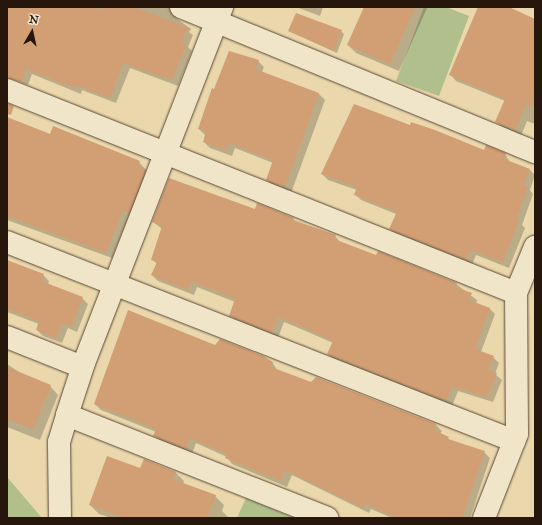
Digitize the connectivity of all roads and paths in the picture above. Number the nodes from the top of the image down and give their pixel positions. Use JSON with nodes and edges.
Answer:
{"nodes":[{"id":1,"x":181,"y":7,"type":"edge"},
{"id":2,"x":219,"y":14,"type":"edge"},
{"id":3,"x":7,"y":90,"type":"edge"},
{"id":4,"x":535,"y":152,"type":"edge"},
{"id":5,"x":165,"y":153,"type":"junction"},
{"id":6,"x":7,"y":242,"type":"edge"},
{"id":7,"x":535,"y":247,"type":"edge"},
{"id":8,"x":114,"y":284,"type":"junction"},
{"id":9,"x":516,"y":293,"type":"junction"},
{"id":10,"x":7,"y":337,"type":"edge"},
{"id":11,"x":82,"y":367,"type":"junction"},
{"id":12,"x":67,"y":415,"type":"junction"},
{"id":13,"x":514,"y":441,"type":"junction"},
{"id":14,"x":60,"y":518,"type":"edge"},
{"id":15,"x":327,"y":518,"type":"edge"},
{"id":16,"x":484,"y":518,"type":"edge"}],
"edges":[{"from":1,"to":2,"type":"street"},
{"from":2,"to":4,"type":"street"},
{"from":2,"to":5,"type":"street"},
{"from":3,"to":5,"type":"street"},
{"from":5,"to":8,"type":"street"},
{"from":5,"to":9,"type":"street"},
{"from":6,"to":8,"type":"street"},
{"from":7,"to":9,"type":"street"},
{"from":8,"to":11,"type":"street"},
{"from":8,"to":13,"type":"street"},
{"from":9,"to":13,"type":"street"},
{"from":10,"to":11,"type":"street"},
{"from":11,"to":12,"type":"street"},
{"from":12,"to":14,"type":"street"},
{"from":12,"to":15,"type":"street"},
{"from":13,"to":16,"type":"street"}]}
